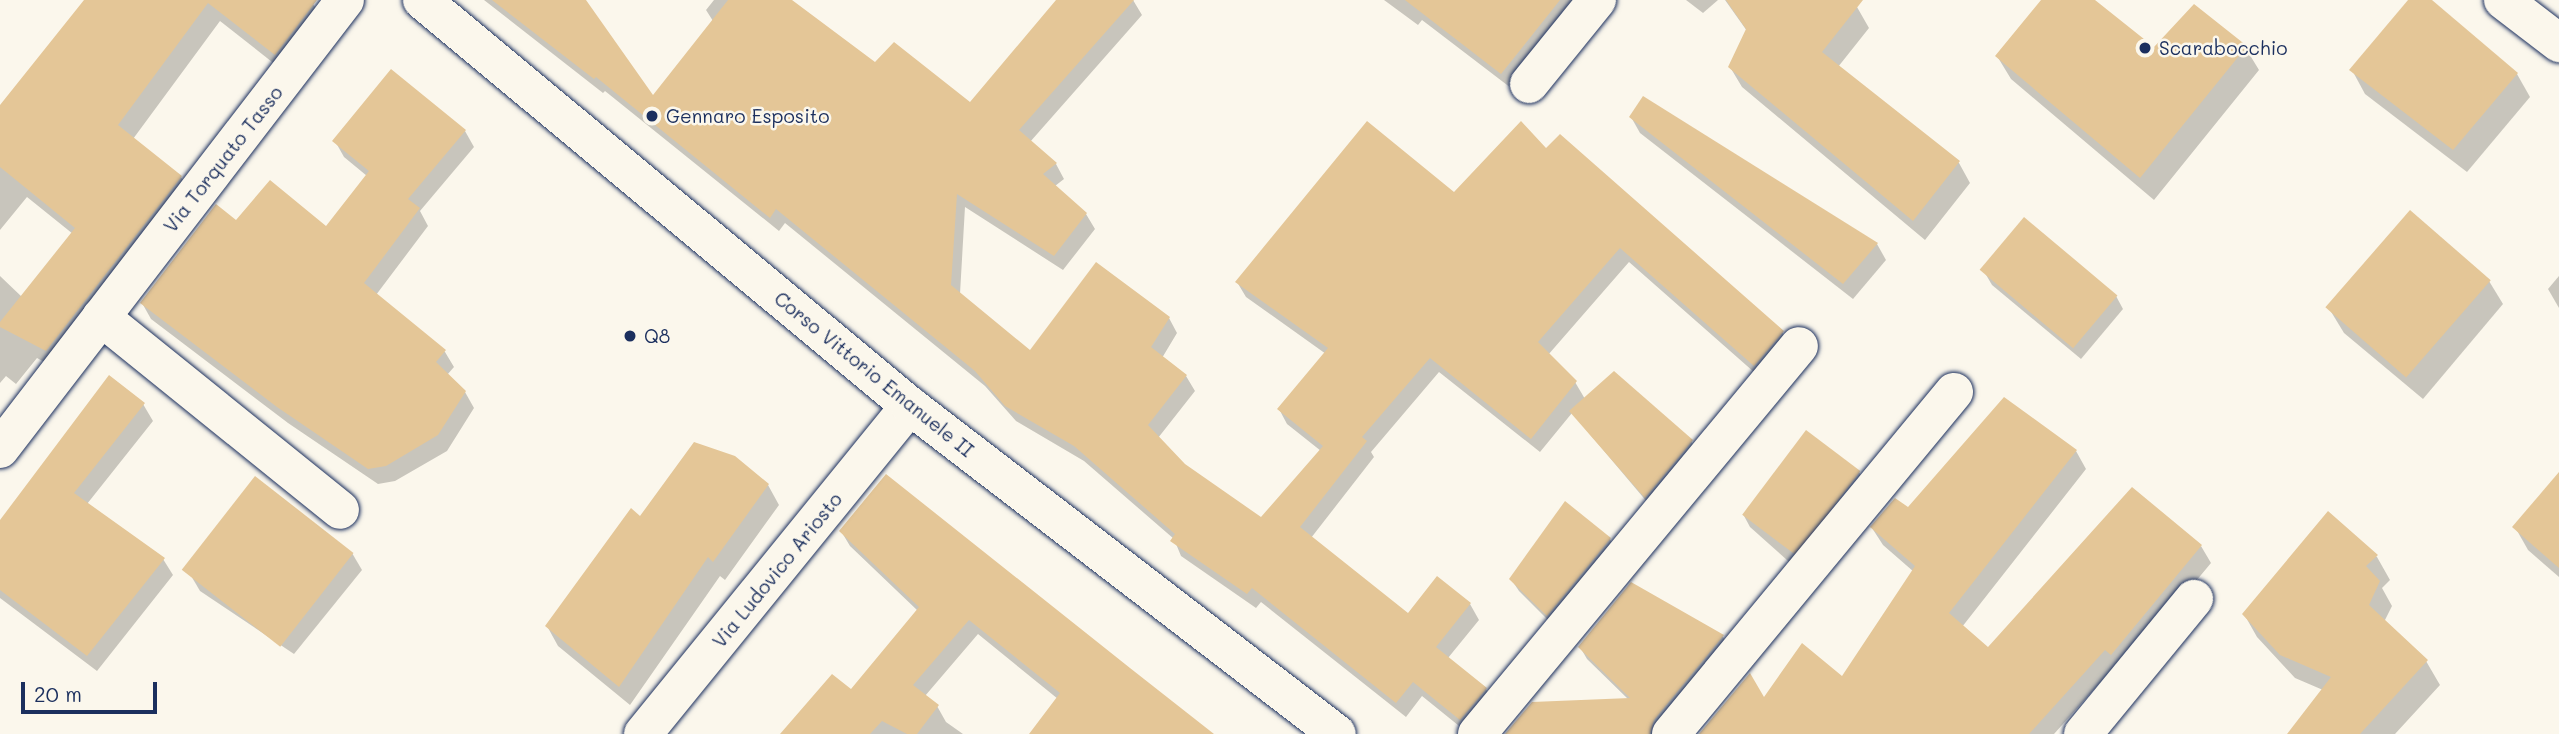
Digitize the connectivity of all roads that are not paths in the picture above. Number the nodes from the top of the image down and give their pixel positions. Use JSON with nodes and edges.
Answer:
{"nodes":[{"id":1,"x":345,"y":0,"type":"edge"},
{"id":2,"x":422,"y":0,"type":"edge"},
{"id":3,"x":1597,"y":0,"type":"edge"},
{"id":4,"x":2503,"y":0,"type":"edge"},
{"id":5,"x":2559,"y":43,"type":"edge"},
{"id":6,"x":1529,"y":84,"type":"dead end"},
{"id":7,"x":101,"y":317,"type":"junction"},
{"id":8,"x":1799,"y":346,"type":"dead end"},
{"id":9,"x":1954,"y":392,"type":"dead end"},
{"id":10,"x":910,"y":406,"type":"junction"},
{"id":11,"x":0,"y":449,"type":"edge"},
{"id":12,"x":340,"y":510,"type":"dead end"},
{"id":13,"x":2194,"y":599,"type":"dead end"},
{"id":14,"x":643,"y":734,"type":"edge"},
{"id":15,"x":1337,"y":734,"type":"edge"},
{"id":16,"x":1478,"y":734,"type":"edge"},
{"id":17,"x":1671,"y":734,"type":"edge"},
{"id":18,"x":2083,"y":734,"type":"edge"}],
"edges":[{"from":1,"to":7,"type":"street","name":"Via Torquato Tasso"},
{"from":2,"to":10,"type":"street","name":"Corso Vittorio Emanuele II"},
{"from":3,"to":6,"type":"street"},
{"from":4,"to":5,"type":"street"},
{"from":7,"to":11,"type":"street","name":"Via Torquato Tasso"},
{"from":7,"to":12,"type":"street"},
{"from":8,"to":16,"type":"street"},
{"from":9,"to":17,"type":"street"},
{"from":10,"to":14,"type":"street","name":"Via Ludovico Ariosto"},
{"from":10,"to":15,"type":"street","name":"Corso Vittorio Emanuele II"},
{"from":13,"to":18,"type":"street"}]}
